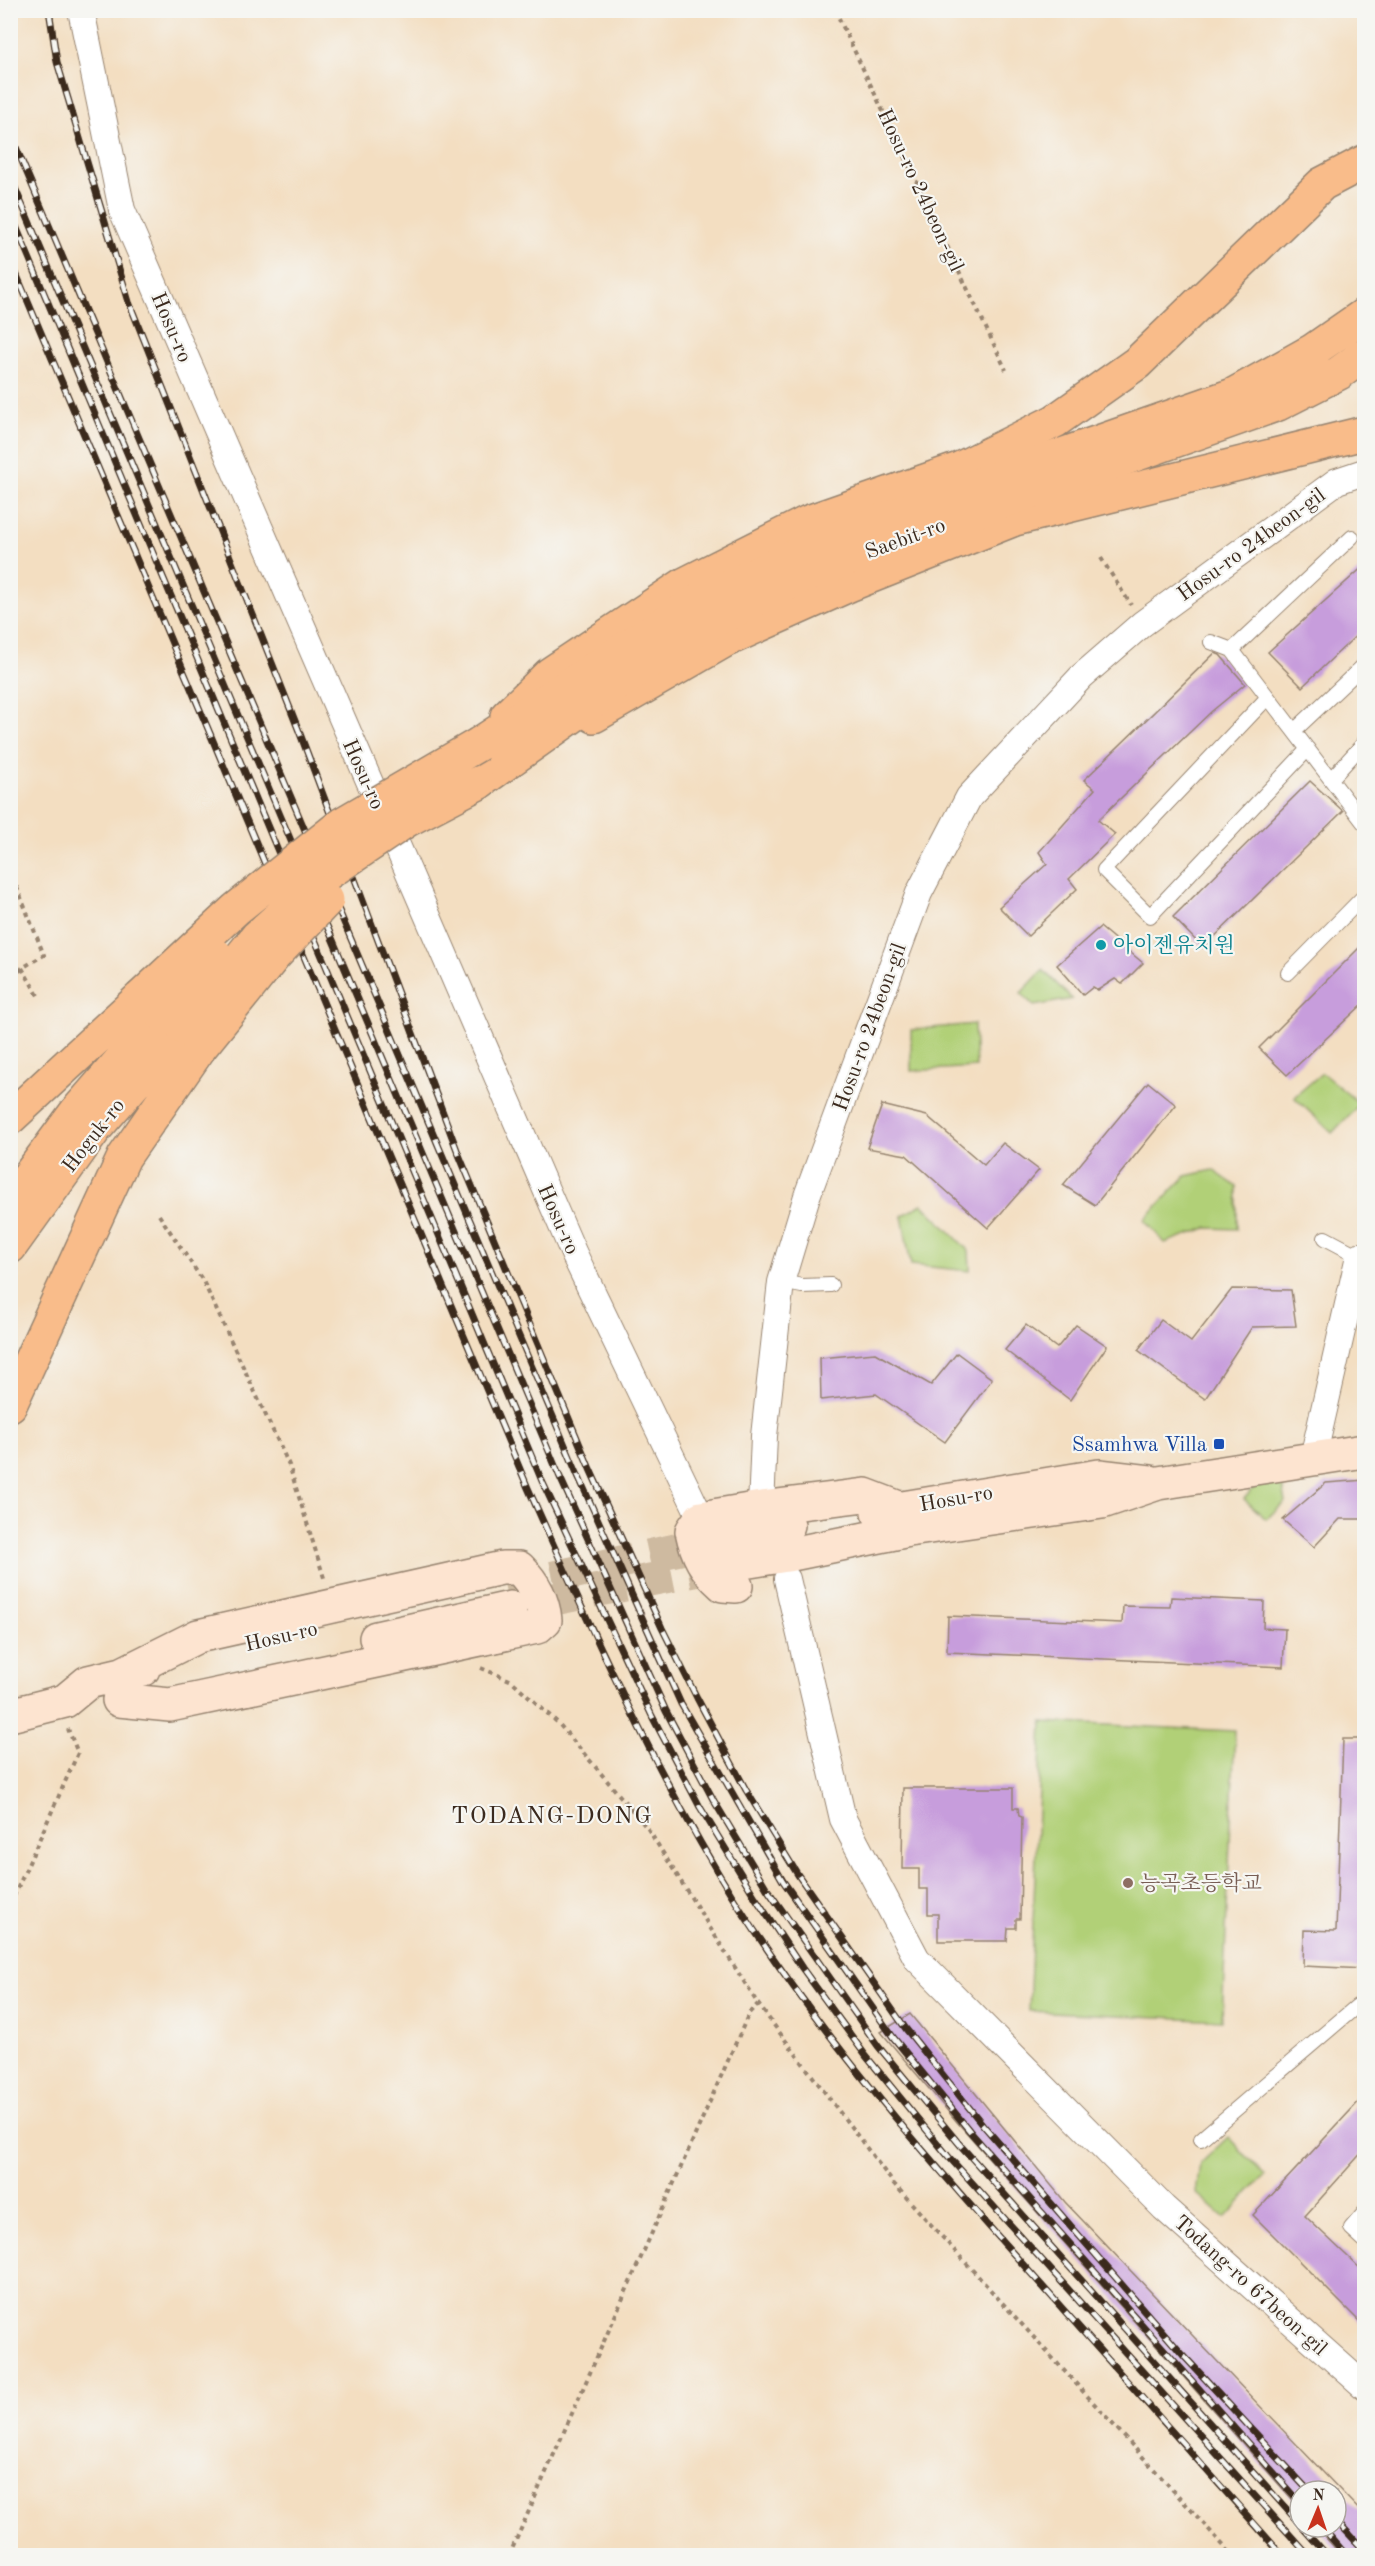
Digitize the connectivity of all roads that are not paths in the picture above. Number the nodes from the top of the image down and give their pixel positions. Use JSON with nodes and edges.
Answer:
{"nodes":[{"id":1,"x":81,"y":10,"type":"edge"},
{"id":2,"x":1365,"y":162,"type":"edge"},
{"id":3,"x":1365,"y":315,"type":"edge"},
{"id":4,"x":1365,"y":355,"type":"edge"},
{"id":5,"x":1365,"y":433,"type":"edge"},
{"id":6,"x":1365,"y":472,"type":"edge"},
{"id":7,"x":1353,"y":537,"type":"dead end"},
{"id":8,"x":1211,"y":642,"type":"dead end"},
{"id":9,"x":1232,"y":650,"type":"junction"},
{"id":10,"x":1365,"y":665,"type":"edge"},
{"id":11,"x":1268,"y":697,"type":"junction"},
{"id":12,"x":1294,"y":731,"type":"junction"},
{"id":13,"x":1365,"y":743,"type":"edge"},
{"id":14,"x":479,"y":744,"type":"junction"},
{"id":15,"x":1308,"y":748,"type":"junction"},
{"id":16,"x":1331,"y":779,"type":"junction"},
{"id":17,"x":478,"y":783,"type":"junction"},
{"id":18,"x":1365,"y":823,"type":"edge"},
{"id":19,"x":1365,"y":897,"type":"edge"},
{"id":20,"x":1288,"y":973,"type":"dead end"},
{"id":21,"x":171,"y":1022,"type":"junction"},
{"id":22,"x":10,"y":1118,"type":"edge"},
{"id":23,"x":10,"y":1201,"type":"edge"},
{"id":24,"x":1325,"y":1238,"type":"dead end"},
{"id":25,"x":10,"y":1247,"type":"edge"},
{"id":26,"x":1362,"y":1257,"type":"edge"},
{"id":27,"x":781,"y":1282,"type":"junction"},
{"id":28,"x":831,"y":1285,"type":"dead end"},
{"id":29,"x":10,"y":1405,"type":"edge"},
{"id":30,"x":1365,"y":1451,"type":"edge"},
{"id":31,"x":1313,"y":1458,"type":"junction"},
{"id":32,"x":761,"y":1508,"type":"junction"},
{"id":33,"x":904,"y":1519,"type":"junction"},
{"id":34,"x":715,"y":1541,"type":"junction"},
{"id":35,"x":787,"y":1579,"type":"junction"},
{"id":36,"x":507,"y":1598,"type":"tunnel mouth"},
{"id":37,"x":120,"y":1687,"type":"junction"},
{"id":38,"x":10,"y":1715,"type":"edge"},
{"id":39,"x":1365,"y":2009,"type":"edge"},
{"id":40,"x":1201,"y":2139,"type":"dead end"},
{"id":41,"x":1365,"y":2213,"type":"edge"},
{"id":42,"x":1365,"y":2240,"type":"edge"},
{"id":43,"x":1365,"y":2386,"type":"edge"}],
"edges":[{"from":1,"to":34,"type":"street","name":"Hosu-ro"},
{"from":2,"to":14,"type":"main road"},
{"from":3,"to":14,"type":"main road","name":"Saebit-ro"},
{"from":4,"to":17,"type":"main road","name":"Saebit-ro"},
{"from":5,"to":17,"type":"main road"},
{"from":6,"to":27,"type":"street","name":"Hosu-ro 24beon-gil"},
{"from":7,"to":9,"type":"lane"},
{"from":8,"to":9,"type":"lane"},
{"from":9,"to":11,"type":"lane"},
{"from":10,"to":12,"type":"lane"},
{"from":11,"to":12,"type":"lane"},
{"from":11,"to":15,"type":"lane"},
{"from":12,"to":15,"type":"lane"},
{"from":13,"to":16,"type":"lane"},
{"from":14,"to":21,"type":"main road","bridge":true},
{"from":15,"to":16,"type":"lane"},
{"from":16,"to":18,"type":"lane"},
{"from":17,"to":21,"type":"main road","bridge":true},
{"from":19,"to":20,"type":"lane"},
{"from":21,"to":22,"type":"main road"},
{"from":21,"to":23,"type":"main road","name":"Hoguk-ro"},
{"from":21,"to":25,"type":"main road","name":"Hoguk-ro"},
{"from":21,"to":29,"type":"main road"},
{"from":24,"to":26,"type":"lane"},
{"from":26,"to":31,"type":"street"},
{"from":27,"to":28,"type":"lane"},
{"from":27,"to":32,"type":"street","name":"Hosu-ro 24beon-gil"},
{"from":30,"to":31,"type":"main road","name":"Hosu-ro"},
{"from":31,"to":33,"type":"main road","name":"Hosu-ro"},
{"from":32,"to":33,"type":"main road"},
{"from":32,"to":34,"type":"main road"},
{"from":33,"to":34,"type":"main road","name":"Hosu-ro"},
{"from":33,"to":35,"type":"main road"},
{"from":34,"to":35,"type":"main road"},
{"from":35,"to":43,"type":"street","name":"Todang-ro 67beon-gil"},
{"from":36,"to":37,"type":"main road","name":"Hosu-ro"},
{"from":37,"to":37,"type":"main road"},
{"from":37,"to":38,"type":"main road","name":"Hosu-ro"},
{"from":39,"to":40,"type":"lane"},
{"from":41,"to":42,"type":"lane"}]}
